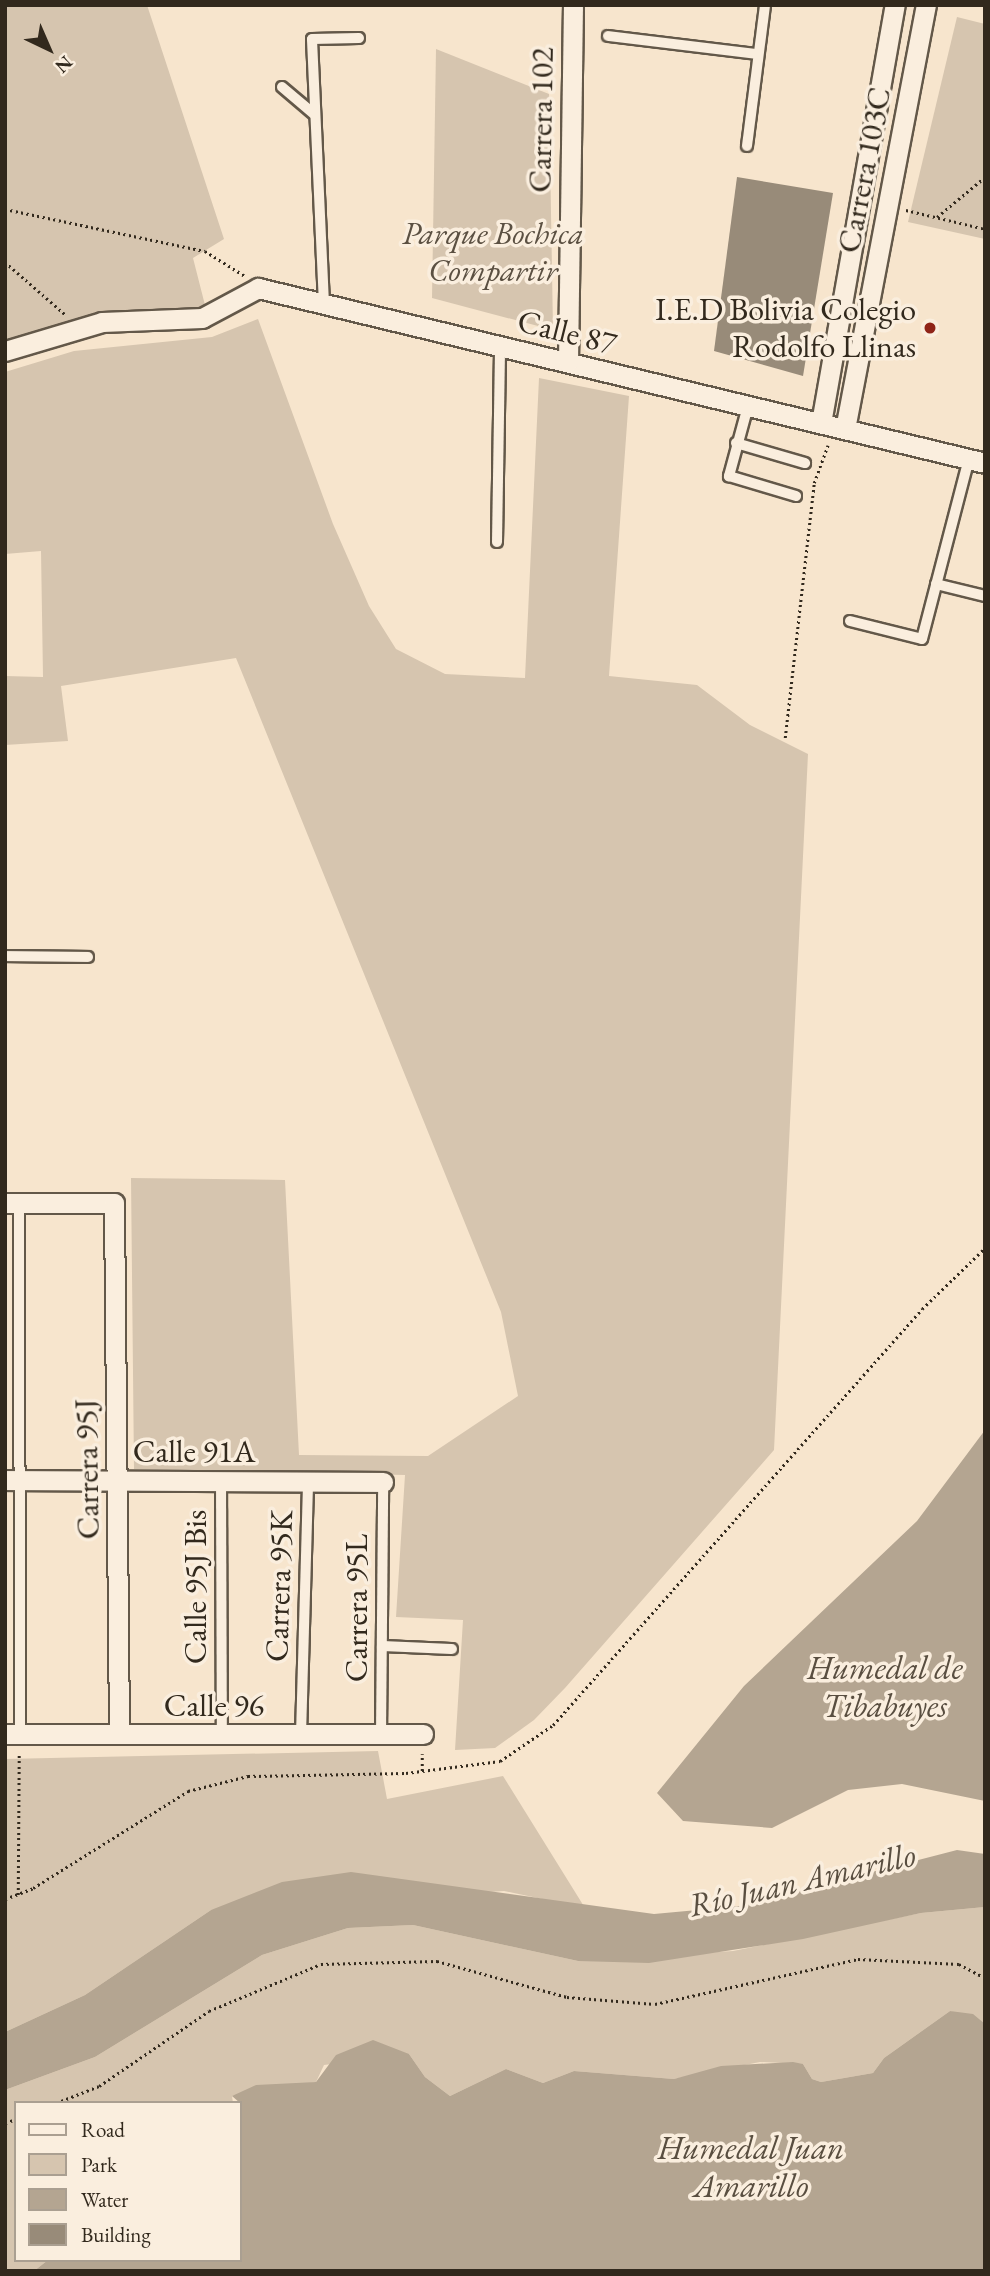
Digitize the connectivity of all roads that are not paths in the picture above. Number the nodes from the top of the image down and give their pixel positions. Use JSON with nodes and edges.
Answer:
{"nodes":[{"id":1,"x":573,"y":5,"type":"edge"},
{"id":2,"x":765,"y":5,"type":"edge"},
{"id":3,"x":895,"y":5,"type":"edge"},
{"id":4,"x":926,"y":5,"type":"edge"},
{"id":5,"x":608,"y":36,"type":"dead end"},
{"id":6,"x":359,"y":38,"type":"dead end"},
{"id":7,"x":757,"y":54,"type":"junction"},
{"id":8,"x":282,"y":87,"type":"dead end"},
{"id":9,"x":314,"y":114,"type":"junction"},
{"id":10,"x":747,"y":146,"type":"dead end"},
{"id":11,"x":324,"y":304,"type":"junction"},
{"id":12,"x":500,"y":346,"type":"junction"},
{"id":13,"x":5,"y":351,"type":"edge"},
{"id":14,"x":568,"y":362,"type":"junction"},
{"id":15,"x":748,"y":406,"type":"junction"},
{"id":16,"x":833,"y":426,"type":"junction"},
{"id":17,"x":736,"y":443,"type":"junction"},
{"id":18,"x":977,"y":461,"type":"edge"},
{"id":19,"x":804,"y":463,"type":"dead end"},
{"id":20,"x":796,"y":496,"type":"dead end"},
{"id":21,"x":498,"y":542,"type":"dead end"},
{"id":22,"x":936,"y":584,"type":"junction"},
{"id":23,"x":985,"y":596,"type":"edge"},
{"id":24,"x":850,"y":621,"type":"dead end"},
{"id":25,"x":5,"y":956,"type":"edge"},
{"id":26,"x":88,"y":957,"type":"dead end"},
{"id":27,"x":12,"y":1203,"type":"edge"},
{"id":28,"x":12,"y":1480,"type":"edge"},
{"id":29,"x":117,"y":1480,"type":"junction"},
{"id":30,"x":221,"y":1481,"type":"junction"},
{"id":31,"x":308,"y":1481,"type":"junction"},
{"id":32,"x":383,"y":1482,"type":"joint"},
{"id":33,"x":382,"y":1646,"type":"junction"},
{"id":34,"x":452,"y":1649,"type":"dead end"},
{"id":35,"x":12,"y":1734,"type":"edge"},
{"id":36,"x":119,"y":1734,"type":"junction"},
{"id":37,"x":222,"y":1734,"type":"junction"},
{"id":38,"x":423,"y":1734,"type":"dead end"},
{"id":39,"x":300,"y":1735,"type":"junction"},
{"id":40,"x":381,"y":1735,"type":"junction"}],
"edges":[{"from":1,"to":14,"type":"street","name":"Carrera 102"},
{"from":2,"to":7,"type":"lane"},
{"from":3,"to":16,"type":"street","name":"Carrera 103C"},
{"from":4,"to":16,"type":"street","name":"Carrera 103C"},
{"from":5,"to":7,"type":"lane"},
{"from":6,"to":9,"type":"lane"},
{"from":7,"to":10,"type":"lane"},
{"from":8,"to":9,"type":"lane"},
{"from":9,"to":11,"type":"lane"},
{"from":11,"to":12,"type":"street","name":"Calle 87"},
{"from":11,"to":13,"type":"street","name":"Calle 87"},
{"from":12,"to":14,"type":"street","name":"Calle 87"},
{"from":12,"to":21,"type":"lane"},
{"from":14,"to":15,"type":"street","name":"Calle 87"},
{"from":15,"to":16,"type":"street","name":"Calle 87"},
{"from":15,"to":17,"type":"lane"},
{"from":16,"to":18,"type":"street","name":"Calle 87"},
{"from":17,"to":19,"type":"lane"},
{"from":17,"to":20,"type":"lane"},
{"from":18,"to":22,"type":"lane"},
{"from":22,"to":23,"type":"lane"},
{"from":22,"to":24,"type":"lane"},
{"from":25,"to":26,"type":"lane"},
{"from":27,"to":28,"type":"lane"},
{"from":27,"to":29,"type":"street","name":"Carrera 95J"},
{"from":28,"to":29,"type":"street","name":"Calle 91A"},
{"from":28,"to":35,"type":"lane"},
{"from":29,"to":30,"type":"street","name":"Calle 91A"},
{"from":29,"to":36,"type":"street","name":"Carrera 95J"},
{"from":30,"to":31,"type":"street","name":"Calle 91A"},
{"from":30,"to":37,"type":"lane","name":"Calle 95J Bis"},
{"from":31,"to":32,"type":"street","name":"Calle 91A"},
{"from":31,"to":39,"type":"lane","name":"Carrera 95K"},
{"from":32,"to":33,"type":"lane","name":"Carrera 95L"},
{"from":33,"to":34,"type":"lane"},
{"from":33,"to":40,"type":"lane","name":"Carrera 95L"},
{"from":35,"to":36,"type":"street","name":"Calle 96"},
{"from":36,"to":37,"type":"street","name":"Calle 96"},
{"from":37,"to":39,"type":"street","name":"Calle 96"},
{"from":38,"to":40,"type":"street","name":"Calle 96"},
{"from":39,"to":40,"type":"street","name":"Calle 96"}]}
